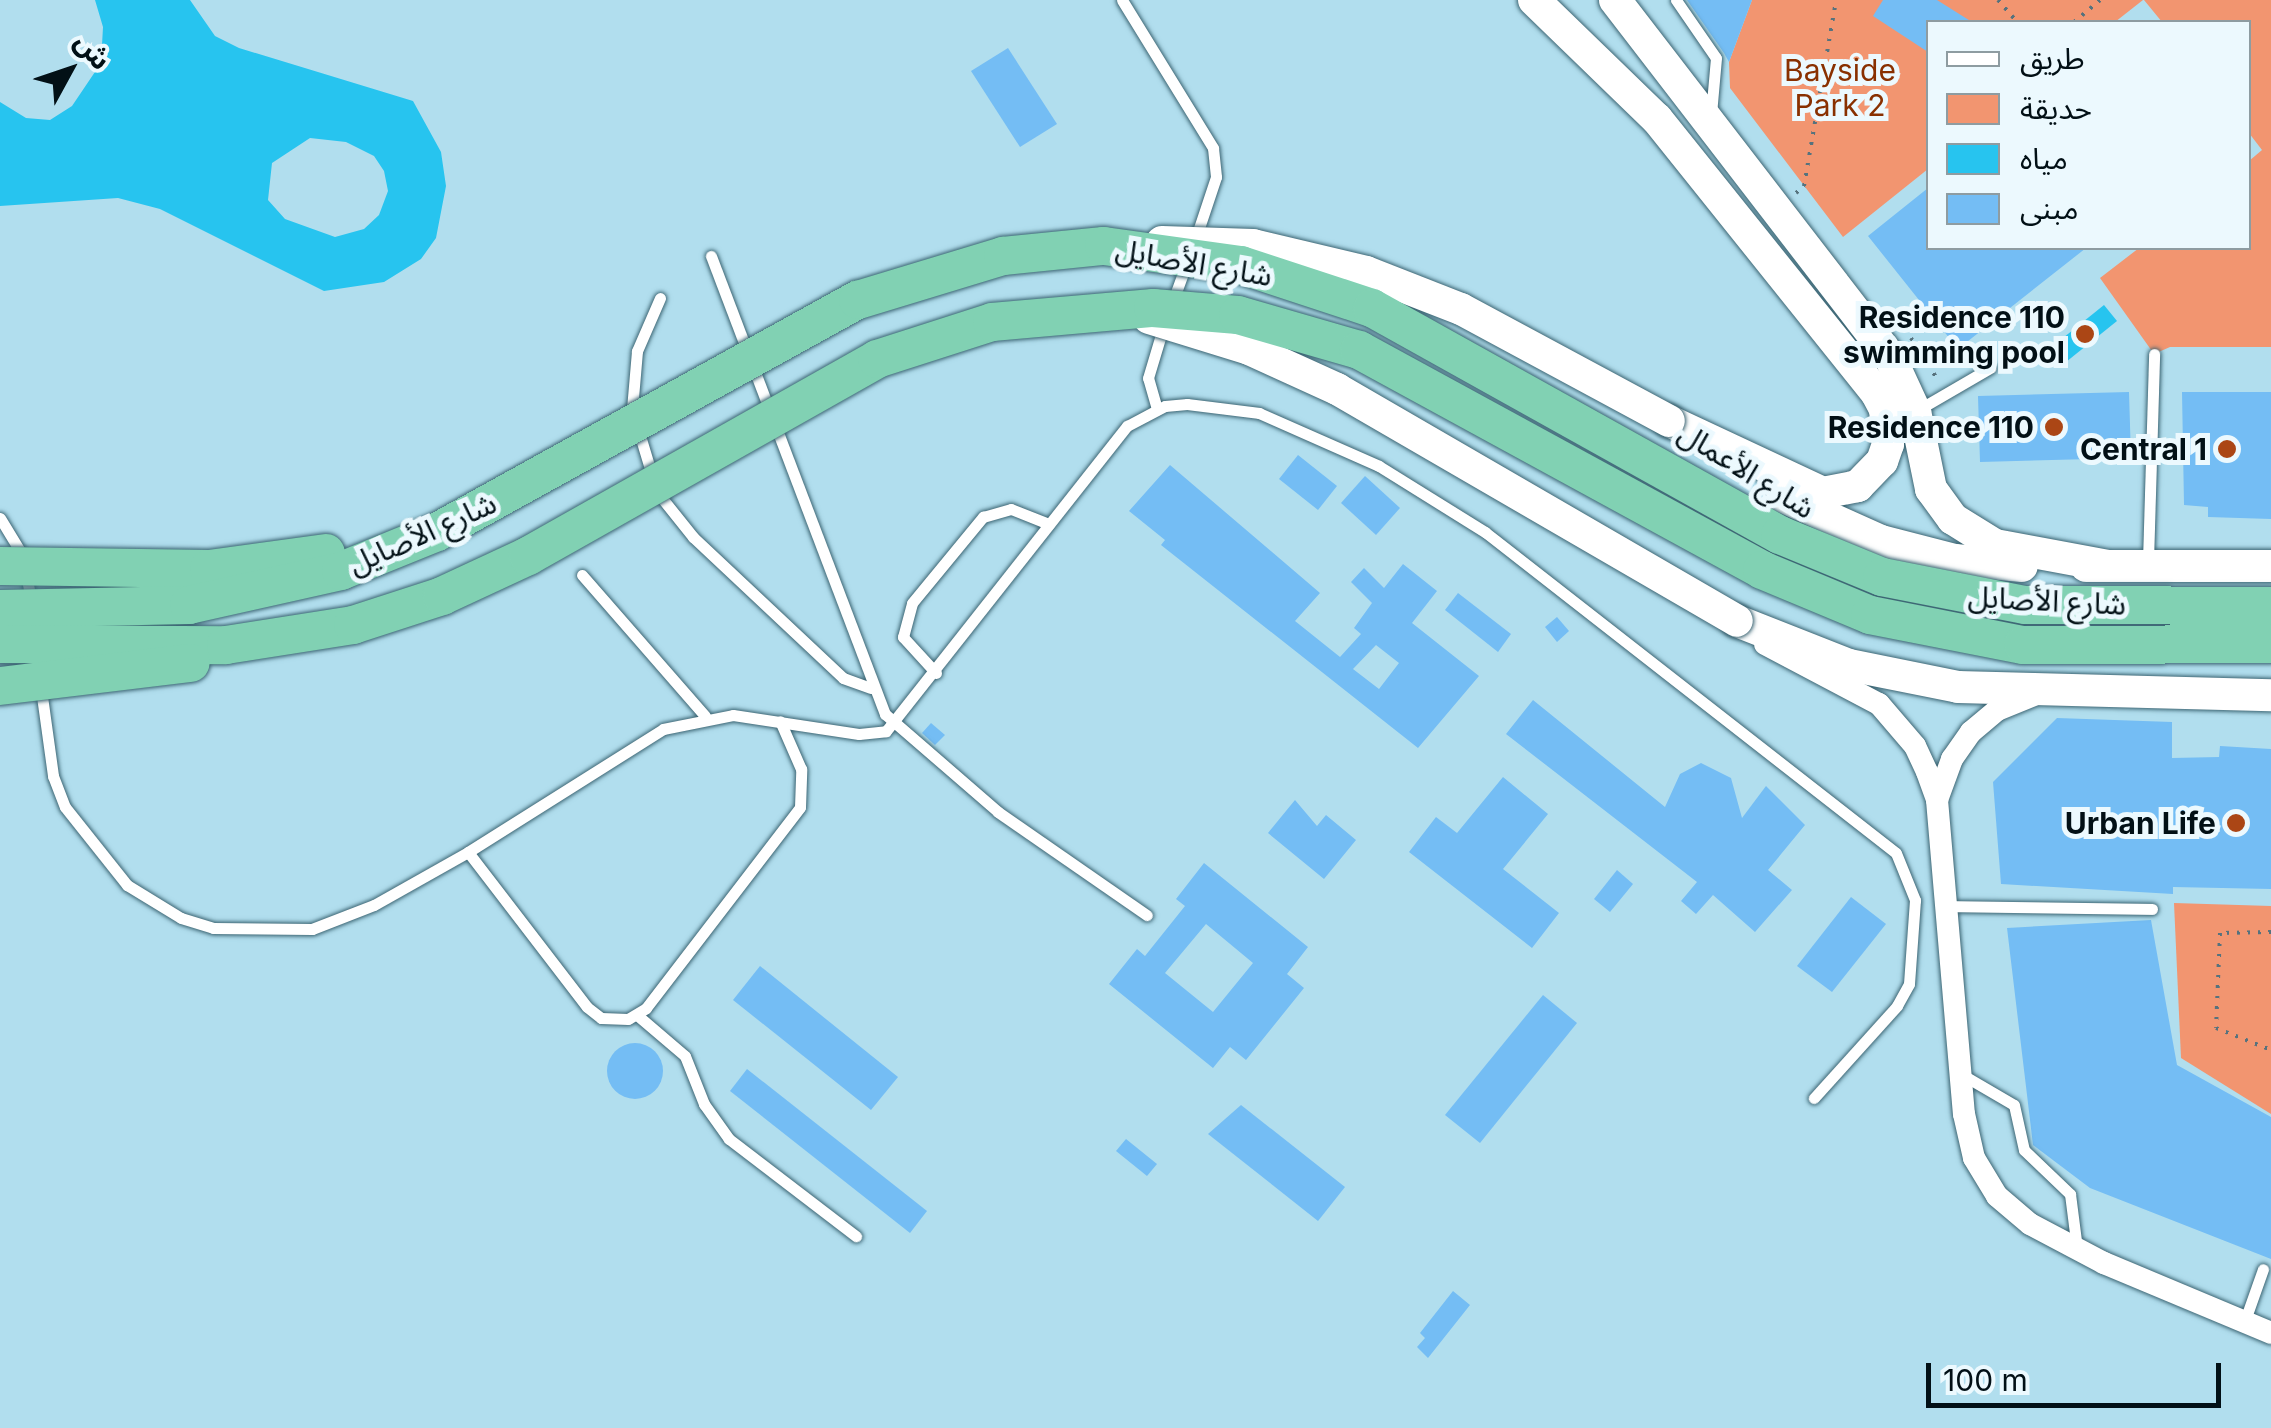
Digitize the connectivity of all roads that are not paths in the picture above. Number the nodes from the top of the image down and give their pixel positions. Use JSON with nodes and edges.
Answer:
{"nodes":[{"id":1,"x":1122,"y":0,"type":"edge"},
{"id":2,"x":1534,"y":0,"type":"edge"},
{"id":3,"x":1615,"y":0,"type":"edge"},
{"id":4,"x":1676,"y":0,"type":"edge"},
{"id":5,"x":1710,"y":123,"type":"junction"},
{"id":6,"x":1104,"y":246,"type":"junction"},
{"id":7,"x":711,"y":256,"type":"dead end"},
{"id":8,"x":660,"y":298,"type":"dead end"},
{"id":9,"x":1111,"y":309,"type":"junction"},
{"id":10,"x":2154,"y":354,"type":"dead end"},
{"id":11,"x":1990,"y":368,"type":"dead end"},
{"id":12,"x":1157,"y":409,"type":"junction"},
{"id":13,"x":1915,"y":411,"type":"junction"},
{"id":14,"x":1808,"y":499,"type":"junction"},
{"id":15,"x":0,"y":518,"type":"edge"},
{"id":16,"x":1048,"y":524,"type":"junction"},
{"id":17,"x":436,"y":532,"type":"junction"},
{"id":18,"x":2148,"y":565,"type":"junction"},
{"id":19,"x":0,"y":566,"type":"edge"},
{"id":20,"x":2108,"y":566,"type":"junction"},
{"id":21,"x":2271,"y":566,"type":"edge"},
{"id":22,"x":582,"y":575,"type":"dead end"},
{"id":23,"x":2271,"y":606,"type":"edge"},
{"id":24,"x":0,"y":609,"type":"edge"},
{"id":25,"x":268,"y":642,"type":"junction"},
{"id":26,"x":0,"y":644,"type":"edge"},
{"id":27,"x":2271,"y":644,"type":"edge"},
{"id":28,"x":936,"y":673,"type":"junction"},
{"id":29,"x":1866,"y":681,"type":"junction"},
{"id":30,"x":0,"y":686,"type":"edge"},
{"id":31,"x":870,"y":688,"type":"junction"},
{"id":32,"x":2039,"y":693,"type":"junction"},
{"id":33,"x":2271,"y":694,"type":"edge"},
{"id":34,"x":705,"y":716,"type":"junction"},
{"id":35,"x":780,"y":722,"type":"junction"},
{"id":36,"x":894,"y":725,"type":"junction"},
{"id":37,"x":1937,"y":800,"type":"junction"},
{"id":38,"x":468,"y":852,"type":"junction"},
{"id":39,"x":1946,"y":906,"type":"junction"},
{"id":40,"x":2152,"y":908,"type":"dead end"},
{"id":41,"x":1147,"y":915,"type":"dead end"},
{"id":42,"x":636,"y":1016,"type":"junction"},
{"id":43,"x":1961,"y":1074,"type":"junction"},
{"id":44,"x":1814,"y":1098,"type":"dead end"},
{"id":45,"x":856,"y":1236,"type":"dead end"},
{"id":46,"x":2077,"y":1249,"type":"junction"},
{"id":47,"x":2263,"y":1269,"type":"dead end"},
{"id":48,"x":2244,"y":1324,"type":"junction"},
{"id":49,"x":2271,"y":1333,"type":"edge"}],
"edges":[{"from":1,"to":12,"type":"lane"},
{"from":2,"to":14,"type":"street","name":"شارع الأعمال"},
{"from":3,"to":5,"type":"street","name":"شارع الأعمال"},
{"from":4,"to":5,"type":"lane"},
{"from":5,"to":13,"type":"street","name":"شارع الأعمال"},
{"from":6,"to":14,"type":"street","name":"شارع الأعمال","bridge":true},
{"from":6,"to":17,"type":"main road","name":"شارع الأصايل","bridge":true},
{"from":6,"to":23,"type":"main road","name":"شارع الأصايل","bridge":true},
{"from":7,"to":31,"type":"lane"},
{"from":8,"to":31,"type":"lane"},
{"from":9,"to":25,"type":"main road","name":"شارع الأصايل","bridge":true},
{"from":9,"to":27,"type":"main road","name":"شارع الأصايل","bridge":true},
{"from":9,"to":29,"type":"street","bridge":true},
{"from":10,"to":18,"type":"lane"},
{"from":11,"to":13,"type":"lane"},
{"from":12,"to":16,"type":"lane"},
{"from":12,"to":44,"type":"lane"},
{"from":13,"to":20,"type":"street","name":"شارع الأعمال"},
{"from":14,"to":20,"type":"street","name":"شارع الأعمال"},
{"from":15,"to":38,"type":"lane"},
{"from":16,"to":28,"type":"lane"},
{"from":16,"to":28,"type":"lane"},
{"from":17,"to":19,"type":"main road","bridge":true},
{"from":17,"to":24,"type":"main road","name":"شارع الأصايل","bridge":true},
{"from":18,"to":20,"type":"street","name":"شارع الأعمال"},
{"from":18,"to":21,"type":"street","name":"شارع الأعمال"},
{"from":22,"to":34,"type":"lane"},
{"from":25,"to":26,"type":"main road","name":"شارع الأصايل","bridge":true},
{"from":25,"to":30,"type":"main road","bridge":true},
{"from":28,"to":36,"type":"lane"},
{"from":29,"to":32,"type":"street"},
{"from":29,"to":37,"type":"street"},
{"from":31,"to":36,"type":"lane"},
{"from":32,"to":33,"type":"street"},
{"from":32,"to":37,"type":"street"},
{"from":34,"to":35,"type":"lane"},
{"from":34,"to":38,"type":"lane"},
{"from":35,"to":36,"type":"lane"},
{"from":35,"to":42,"type":"lane"},
{"from":36,"to":41,"type":"lane"},
{"from":37,"to":39,"type":"street"},
{"from":38,"to":42,"type":"lane"},
{"from":39,"to":40,"type":"lane"},
{"from":39,"to":43,"type":"street"},
{"from":42,"to":45,"type":"lane"},
{"from":43,"to":46,"type":"street"},
{"from":43,"to":46,"type":"lane"},
{"from":46,"to":48,"type":"street"},
{"from":47,"to":48,"type":"lane"},
{"from":48,"to":49,"type":"street"}]}
